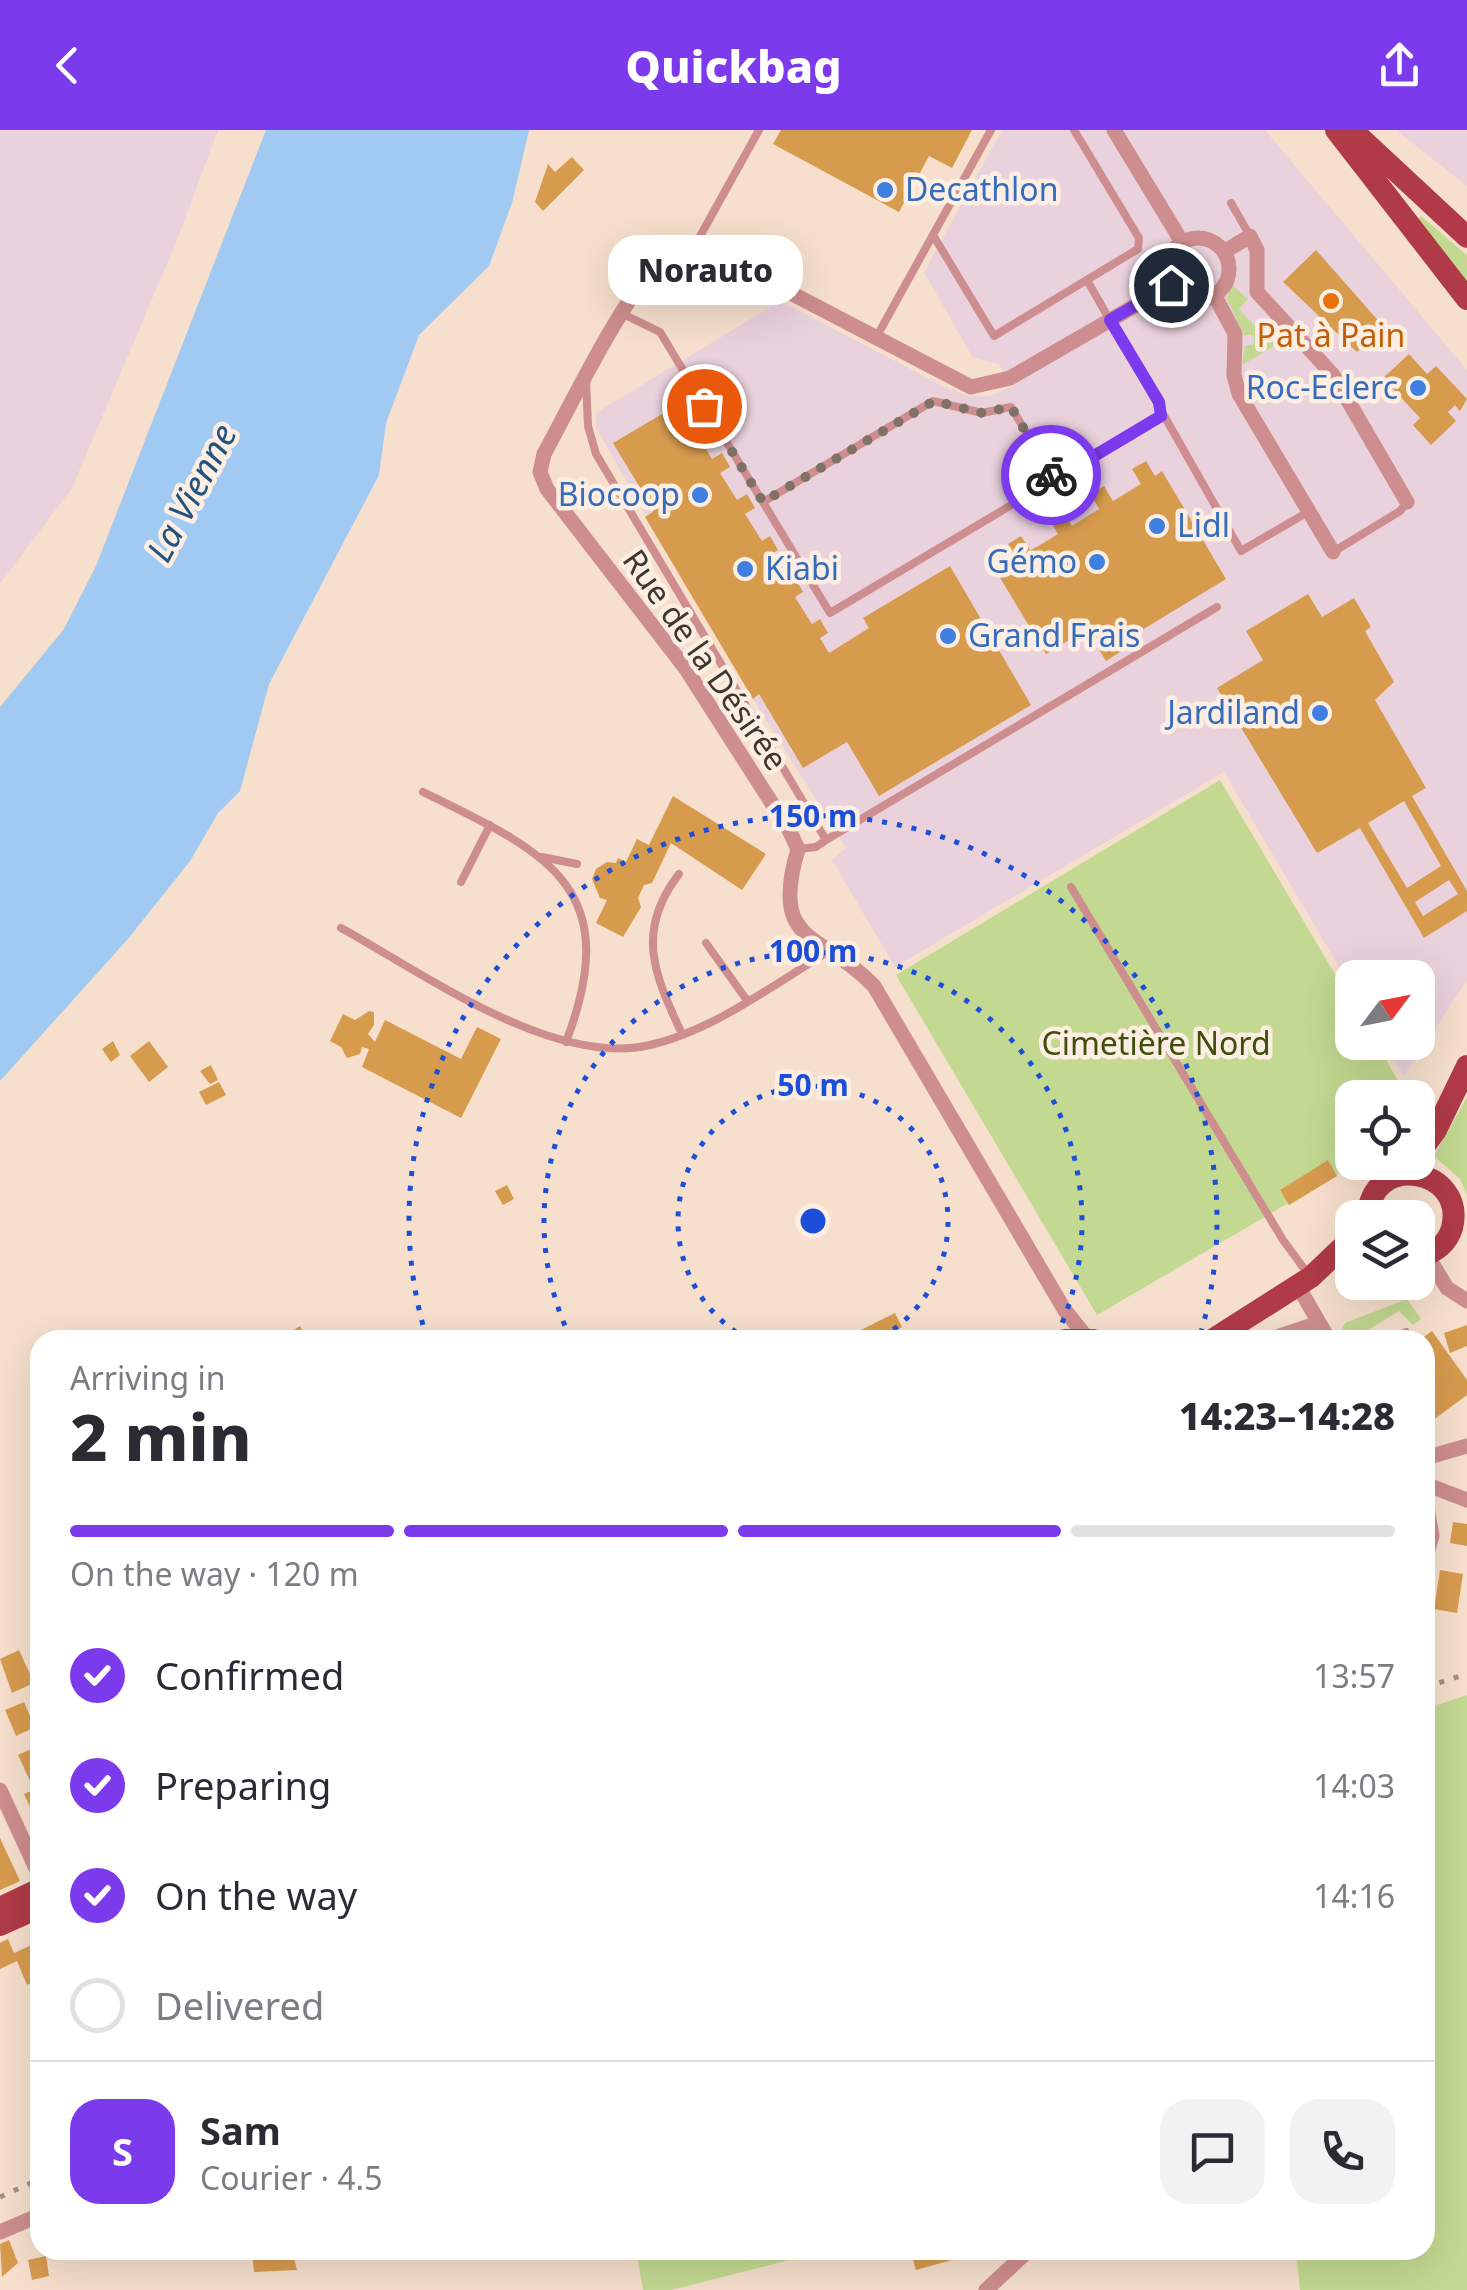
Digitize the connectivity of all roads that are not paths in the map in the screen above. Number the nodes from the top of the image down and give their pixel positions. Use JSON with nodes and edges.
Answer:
{"nodes":[{"id":1,"x":759,"y":130,"type":"edge"},
{"id":2,"x":991,"y":130,"type":"edge"},
{"id":3,"x":1074,"y":130,"type":"edge"},
{"id":4,"x":1114,"y":130,"type":"edge"},
{"id":5,"x":1336,"y":130,"type":"edge"},
{"id":6,"x":1352,"y":130,"type":"edge"},
{"id":7,"x":1230,"y":203,"type":"dead end"},
{"id":8,"x":933,"y":235,"type":"junction"},
{"id":9,"x":1250,"y":236,"type":"junction"},
{"id":10,"x":1467,"y":237,"type":"edge"},
{"id":11,"x":1182,"y":242,"type":"junction"},
{"id":12,"x":1224,"y":252,"type":"junction"},
{"id":13,"x":689,"y":256,"type":"junction"},
{"id":14,"x":1087,"y":280,"type":"junction"},
{"id":15,"x":1171,"y":285,"type":"junction"},
{"id":16,"x":1215,"y":296,"type":"junction"},
{"id":17,"x":1467,"y":299,"type":"edge"},
{"id":18,"x":623,"y":314,"type":"junction"},
{"id":19,"x":1110,"y":320,"type":"junction"},
{"id":20,"x":875,"y":340,"type":"junction"},
{"id":21,"x":586,"y":380,"type":"junction"},
{"id":22,"x":1161,"y":416,"type":"junction"},
{"id":23,"x":1054,"y":480,"type":"junction"},
{"id":24,"x":763,"y":502,"type":"junction"},
{"id":25,"x":1407,"y":502,"type":"joint"},
{"id":26,"x":1308,"y":512,"type":"junction"},
{"id":27,"x":1333,"y":552,"type":"joint"},
{"id":28,"x":1217,"y":607,"type":"dead end"},
{"id":29,"x":423,"y":792,"type":"dead end"},
{"id":30,"x":490,"y":825,"type":"junction"},
{"id":31,"x":826,"y":840,"type":"junction"},
{"id":32,"x":798,"y":849,"type":"junction"},
{"id":33,"x":542,"y":857,"type":"junction"},
{"id":34,"x":577,"y":864,"type":"dead end"},
{"id":35,"x":679,"y":874,"type":"dead end"},
{"id":36,"x":461,"y":882,"type":"dead end"},
{"id":37,"x":1071,"y":887,"type":"dead end"},
{"id":38,"x":341,"y":928,"type":"dead end"},
{"id":39,"x":706,"y":943,"type":"dead end"},
{"id":40,"x":826,"y":952,"type":"junction"},
{"id":41,"x":746,"y":999,"type":"junction"},
{"id":42,"x":682,"y":1034,"type":"junction"},
{"id":43,"x":566,"y":1042,"type":"junction"},
{"id":44,"x":1467,"y":1066,"type":"edge"},
{"id":45,"x":1435,"y":1131,"type":"edge"},
{"id":46,"x":1388,"y":1180,"type":"edge"},
{"id":47,"x":1433,"y":1180,"type":"edge"},
{"id":48,"x":1374,"y":1200,"type":"edge"},
{"id":49,"x":1458,"y":1234,"type":"edge"},
{"id":50,"x":1435,"y":1248,"type":"edge"},
{"id":51,"x":1335,"y":1254,"type":"edge"},
{"id":52,"x":1335,"y":1271,"type":"edge"},
{"id":53,"x":1435,"y":1273,"type":"edge"},
{"id":54,"x":1304,"y":1282,"type":"junction"},
{"id":55,"x":1467,"y":1301,"type":"edge"},
{"id":56,"x":1064,"y":1309,"type":"junction"},
{"id":57,"x":1318,"y":1322,"type":"junction"},
{"id":58,"x":1059,"y":1330,"type":"edge"},
{"id":59,"x":1077,"y":1330,"type":"edge"},
{"id":60,"x":1228,"y":1330,"type":"edge"},
{"id":61,"x":1295,"y":1330,"type":"edge"},
{"id":62,"x":1323,"y":1330,"type":"edge"},
{"id":63,"x":1467,"y":1446,"type":"edge"},
{"id":64,"x":1435,"y":1455,"type":"edge"},
{"id":65,"x":1435,"y":1488,"type":"edge"},
{"id":66,"x":1467,"y":1500,"type":"edge"},
{"id":67,"x":0,"y":1790,"type":"edge"},
{"id":68,"x":30,"y":1855,"type":"edge"},
{"id":69,"x":30,"y":1894,"type":"edge"},
{"id":70,"x":0,"y":1908,"type":"edge"},
{"id":71,"x":30,"y":1912,"type":"edge"},
{"id":72,"x":0,"y":1925,"type":"edge"},
{"id":73,"x":30,"y":2219,"type":"edge"},
{"id":74,"x":0,"y":2232,"type":"edge"},
{"id":75,"x":1018,"y":2260,"type":"edge"},
{"id":76,"x":986,"y":2290,"type":"edge"}],
"edges":[{"from":1,"to":13,"type":"lane"},
{"from":2,"to":8,"type":"lane"},
{"from":3,"to":14,"type":"lane"},
{"from":4,"to":11,"type":"street"},
{"from":5,"to":17,"type":"main road"},
{"from":6,"to":10,"type":"main road"},
{"from":7,"to":9,"type":"lane"},
{"from":8,"to":14,"type":"lane"},
{"from":8,"to":20,"type":"lane"},
{"from":9,"to":12,"type":"street"},
{"from":9,"to":25,"type":"street"},
{"from":11,"to":12,"type":"street"},
{"from":11,"to":15,"type":"street"},
{"from":12,"to":16,"type":"street"},
{"from":13,"to":18,"type":"street","name":"Rue de la Désirée"},
{"from":13,"to":20,"type":"street"},
{"from":14,"to":19,"type":"lane"},
{"from":15,"to":16,"type":"street"},
{"from":15,"to":19,"type":"street"},
{"from":16,"to":26,"type":"street"},
{"from":18,"to":21,"type":"street","name":"Rue de la Désirée"},
{"from":18,"to":24,"type":"lane"},
{"from":19,"to":20,"type":"street"},
{"from":19,"to":22,"type":"lane"},
{"from":21,"to":31,"type":"lane"},
{"from":21,"to":32,"type":"street","name":"Rue de la Désirée"},
{"from":22,"to":23,"type":"lane"},
{"from":22,"to":26,"type":"lane"},
{"from":23,"to":24,"type":"lane"},
{"from":23,"to":24,"type":"lane"},
{"from":25,"to":27,"type":"lane"},
{"from":26,"to":27,"type":"street"},
{"from":28,"to":31,"type":"lane"},
{"from":29,"to":30,"type":"lane"},
{"from":30,"to":33,"type":"lane"},
{"from":30,"to":36,"type":"lane"},
{"from":31,"to":32,"type":"lane"},
{"from":32,"to":40,"type":"street"},
{"from":33,"to":34,"type":"lane"},
{"from":33,"to":43,"type":"lane"},
{"from":35,"to":42,"type":"lane"},
{"from":37,"to":54,"type":"lane"},
{"from":38,"to":43,"type":"lane"},
{"from":39,"to":41,"type":"lane"},
{"from":40,"to":41,"type":"lane"},
{"from":40,"to":56,"type":"street"},
{"from":41,"to":42,"type":"lane"},
{"from":42,"to":43,"type":"lane"},
{"from":44,"to":45,"type":"main road"},
{"from":46,"to":48,"type":"main road"},
{"from":47,"to":49,"type":"main road"},
{"from":49,"to":50,"type":"main road"},
{"from":51,"to":54,"type":"main road"},
{"from":52,"to":54,"type":"main road"},
{"from":53,"to":55,"type":"street"},
{"from":54,"to":57,"type":"street"},
{"from":54,"to":60,"type":"main road"},
{"from":56,"to":58,"type":"street"},
{"from":56,"to":59,"type":"street"},
{"from":57,"to":61,"type":"street"},
{"from":57,"to":62,"type":"street"},
{"from":63,"to":64,"type":"street"},
{"from":65,"to":66,"type":"street"},
{"from":67,"to":68,"type":"street"},
{"from":69,"to":70,"type":"main road"},
{"from":71,"to":72,"type":"main road"},
{"from":73,"to":74,"type":"street"},
{"from":75,"to":76,"type":"street"}]}
